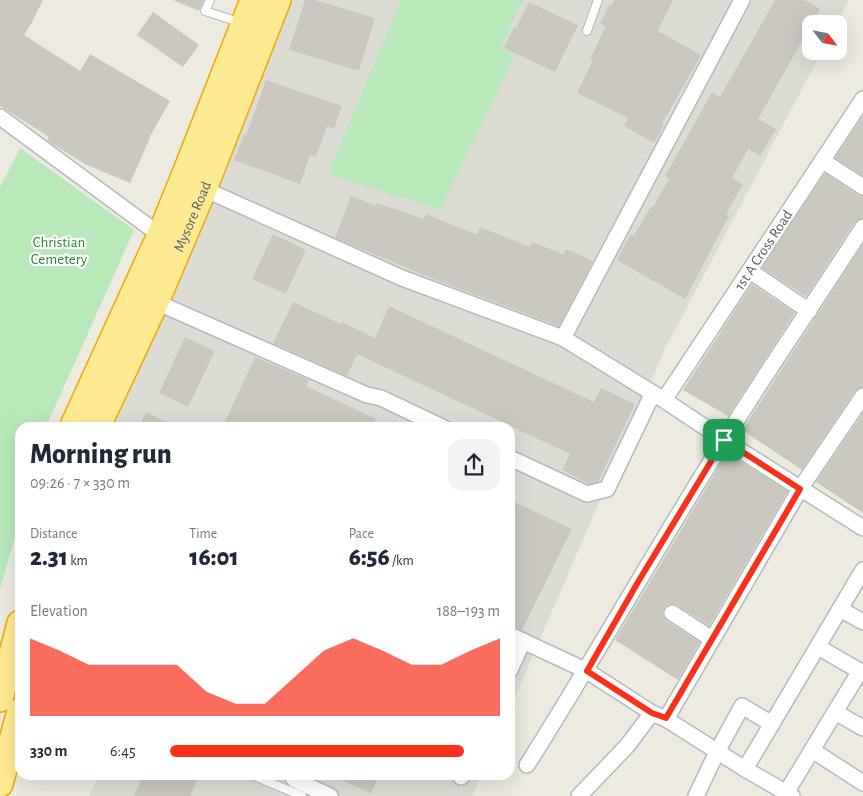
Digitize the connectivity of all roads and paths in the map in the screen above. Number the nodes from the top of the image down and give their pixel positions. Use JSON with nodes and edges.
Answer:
{"nodes":[{"id":1,"x":210,"y":0,"type":"edge"},
{"id":2,"x":253,"y":0,"type":"edge"},
{"id":3,"x":278,"y":0,"type":"edge"},
{"id":4,"x":598,"y":0,"type":"edge"},
{"id":5,"x":742,"y":0,"type":"edge"},
{"id":6,"x":244,"y":24,"type":"junction"},
{"id":7,"x":587,"y":31,"type":"dead end"},
{"id":8,"x":863,"y":99,"type":"edge"},
{"id":9,"x":0,"y":117,"type":"edge"},
{"id":10,"x":823,"y":161,"type":"junction"},
{"id":11,"x":863,"y":187,"type":"edge"},
{"id":12,"x":204,"y":189,"type":"junction"},
{"id":13,"x":863,"y":227,"type":"edge"},
{"id":14,"x":160,"y":235,"type":"junction"},
{"id":15,"x":750,"y":271,"type":"junction"},
{"id":16,"x":156,"y":302,"type":"junction"},
{"id":17,"x":809,"y":311,"type":"junction"},
{"id":18,"x":563,"y":338,"type":"junction"},
{"id":19,"x":863,"y":396,"type":"edge"},
{"id":20,"x":658,"y":397,"type":"junction"},
{"id":21,"x":75,"y":422,"type":"edge"},
{"id":22,"x":100,"y":422,"type":"edge"},
{"id":23,"x":431,"y":422,"type":"edge"},
{"id":24,"x":724,"y":440,"type":"junction"},
{"id":25,"x":515,"y":460,"type":"edge"},
{"id":26,"x":800,"y":489,"type":"junction"},
{"id":27,"x":863,"y":528,"type":"edge"},
{"id":28,"x":863,"y":570,"type":"edge"},
{"id":29,"x":840,"y":609,"type":"junction"},
{"id":30,"x":672,"y":613,"type":"dead end"},
{"id":31,"x":863,"y":622,"type":"edge"},
{"id":32,"x":517,"y":638,"type":"edge"},
{"id":33,"x":712,"y":639,"type":"junction"},
{"id":34,"x":818,"y":647,"type":"junction"},
{"id":35,"x":587,"y":671,"type":"junction"},
{"id":36,"x":861,"y":672,"type":"edge"},
{"id":37,"x":15,"y":709,"type":"edge"},
{"id":38,"x":835,"y":712,"type":"junction"},
{"id":39,"x":659,"y":716,"type":"junction"},
{"id":40,"x":772,"y":724,"type":"junction"},
{"id":41,"x":863,"y":728,"type":"edge"},
{"id":42,"x":812,"y":750,"type":"junction"},
{"id":43,"x":717,"y":752,"type":"junction"},
{"id":44,"x":7,"y":759,"type":"edge"},
{"id":45,"x":527,"y":766,"type":"dead end"},
{"id":46,"x":745,"y":769,"type":"junction"},
{"id":47,"x":264,"y":780,"type":"edge"},
{"id":48,"x":295,"y":780,"type":"edge"},
{"id":49,"x":863,"y":783,"type":"edge"},
{"id":50,"x":0,"y":784,"type":"edge"},
{"id":51,"x":789,"y":794,"type":"edge"},
{"id":52,"x":302,"y":796,"type":"edge"},
{"id":53,"x":330,"y":796,"type":"edge"},
{"id":54,"x":579,"y":796,"type":"edge"},
{"id":55,"x":696,"y":796,"type":"edge"}],
"edges":[{"from":1,"to":6,"type":"lane"},
{"from":2,"to":6,"type":"highway","name":"Mysore Road"},
{"from":3,"to":12,"type":"highway","name":"Mysore Road"},
{"from":4,"to":7,"type":"lane"},
{"from":5,"to":18,"type":"street"},
{"from":6,"to":14,"type":"highway","name":"Mysore Road"},
{"from":8,"to":10,"type":"street","name":"1st A Cross Road"},
{"from":9,"to":14,"type":"street"},
{"from":10,"to":11,"type":"street"},
{"from":10,"to":15,"type":"street","name":"1st A Cross Road"},
{"from":12,"to":16,"type":"highway","name":"Mysore Road"},
{"from":12,"to":18,"type":"street"},
{"from":13,"to":17,"type":"street"},
{"from":14,"to":21,"type":"highway","name":"Mysore Road"},
{"from":15,"to":17,"type":"street"},
{"from":15,"to":20,"type":"street","name":"1st A Cross Road"},
{"from":16,"to":22,"type":"highway","name":"Mysore Road"},
{"from":16,"to":23,"type":"street"},
{"from":17,"to":24,"type":"street"},
{"from":18,"to":20,"type":"street"},
{"from":19,"to":26,"type":"street"},
{"from":20,"to":24,"type":"street"},
{"from":20,"to":25,"type":"street","name":"1st A Cross Road"},
{"from":24,"to":26,"type":"street"},
{"from":24,"to":35,"type":"street"},
{"from":26,"to":27,"type":"street"},
{"from":26,"to":33,"type":"street"},
{"from":28,"to":29,"type":"street"},
{"from":29,"to":31,"type":"street"},
{"from":29,"to":34,"type":"street"},
{"from":30,"to":33,"type":"street"},
{"from":32,"to":35,"type":"street"},
{"from":33,"to":39,"type":"street"},
{"from":34,"to":36,"type":"street"},
{"from":34,"to":40,"type":"street"},
{"from":35,"to":39,"type":"street"},
{"from":35,"to":45,"type":"street"},
{"from":36,"to":38,"type":"street"},
{"from":37,"to":44,"type":"highway"},
{"from":38,"to":41,"type":"street"},
{"from":38,"to":42,"type":"street"},
{"from":39,"to":43,"type":"street"},
{"from":39,"to":54,"type":"street"},
{"from":40,"to":43,"type":"street"},
{"from":40,"to":46,"type":"street"},
{"from":42,"to":49,"type":"street"},
{"from":42,"to":51,"type":"street"},
{"from":43,"to":46,"type":"street"},
{"from":43,"to":55,"type":"street"},
{"from":44,"to":50,"type":"highway"},
{"from":46,"to":51,"type":"street"},
{"from":47,"to":52,"type":"lane"},
{"from":48,"to":53,"type":"street"}]}
